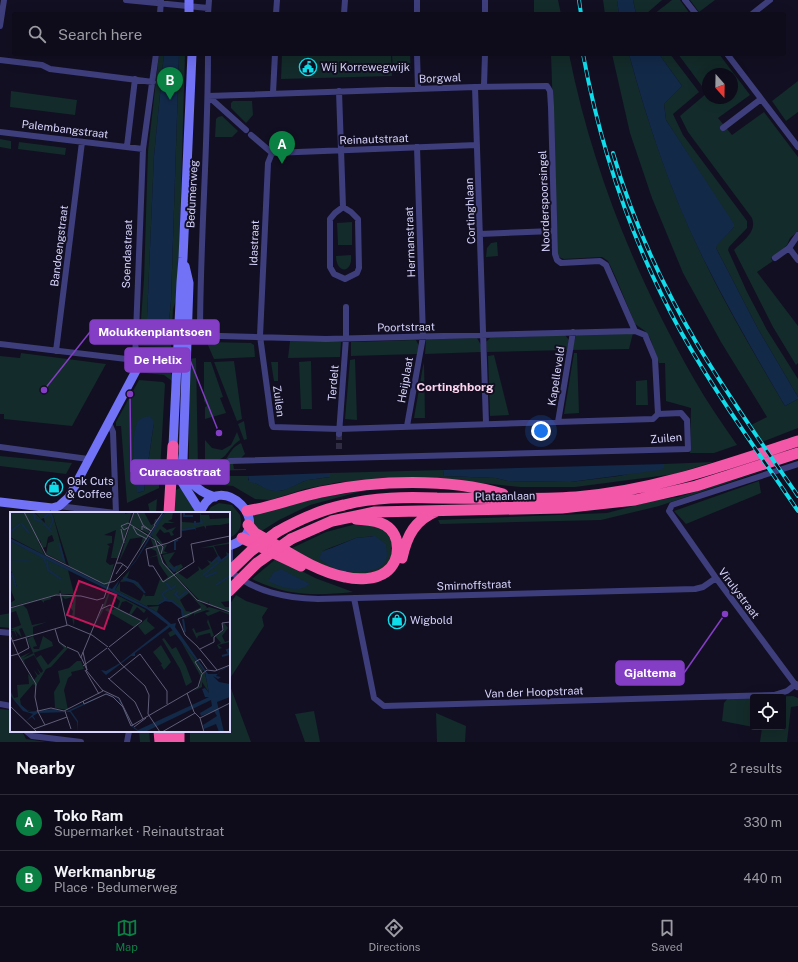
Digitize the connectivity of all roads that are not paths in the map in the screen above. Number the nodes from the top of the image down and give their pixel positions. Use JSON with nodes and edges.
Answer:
{"nodes":[{"id":1,"x":4,"y":0,"type":"edge"},
{"id":2,"x":126,"y":0,"type":"edge"},
{"id":3,"x":209,"y":0,"type":"edge"},
{"id":4,"x":277,"y":0,"type":"edge"},
{"id":5,"x":345,"y":0,"type":"edge"},
{"id":6,"x":417,"y":0,"type":"edge"},
{"id":7,"x":485,"y":0,"type":"edge"},
{"id":8,"x":685,"y":0,"type":"edge"},
{"id":9,"x":770,"y":0,"type":"edge"},
{"id":10,"x":161,"y":2,"type":"edge"},
{"id":11,"x":192,"y":7,"type":"edge"},
{"id":12,"x":208,"y":11,"type":"edge"},
{"id":13,"x":160,"y":12,"type":"edge"},
{"id":14,"x":276,"y":12,"type":"edge"},
{"id":15,"x":344,"y":12,"type":"edge"},
{"id":16,"x":417,"y":12,"type":"edge"},
{"id":17,"x":485,"y":12,"type":"edge"},
{"id":18,"x":694,"y":12,"type":"edge"},
{"id":19,"x":755,"y":12,"type":"edge"},
{"id":20,"x":0,"y":26,"type":"edge"},
{"id":21,"x":156,"y":56,"type":"edge"},
{"id":22,"x":191,"y":56,"type":"edge"},
{"id":23,"x":208,"y":56,"type":"edge"},
{"id":24,"x":275,"y":56,"type":"edge"},
{"id":25,"x":417,"y":56,"type":"edge"},
{"id":26,"x":485,"y":56,"type":"edge"},
{"id":27,"x":729,"y":56,"type":"edge"},
{"id":28,"x":0,"y":60,"type":"edge"},
{"id":29,"x":135,"y":79,"type":"junction"},
{"id":30,"x":152,"y":82,"type":"junction"},
{"id":31,"x":484,"y":86,"type":"junction"},
{"id":32,"x":475,"y":87,"type":"junction"},
{"id":33,"x":418,"y":89,"type":"junction"},
{"id":34,"x":340,"y":91,"type":"junction"},
{"id":35,"x":550,"y":91,"type":"joint"},
{"id":36,"x":273,"y":93,"type":"junction"},
{"id":37,"x":208,"y":96,"type":"junction"},
{"id":38,"x":761,"y":99,"type":"junction"},
{"id":39,"x":723,"y":128,"type":"dead end"},
{"id":40,"x":0,"y":132,"type":"edge"},
{"id":41,"x":82,"y":142,"type":"junction"},
{"id":42,"x":477,"y":145,"type":"junction"},
{"id":43,"x":127,"y":146,"type":"junction"},
{"id":44,"x":417,"y":147,"type":"junction"},
{"id":45,"x":798,"y":148,"type":"edge"},
{"id":46,"x":143,"y":149,"type":"junction"},
{"id":47,"x":341,"y":150,"type":"junction"},
{"id":48,"x":272,"y":152,"type":"junction"},
{"id":49,"x":343,"y":208,"type":"junction"},
{"id":50,"x":553,"y":231,"type":"junction"},
{"id":51,"x":480,"y":234,"type":"junction"},
{"id":52,"x":798,"y":235,"type":"edge"},
{"id":53,"x":789,"y":248,"type":"junction"},
{"id":54,"x":775,"y":258,"type":"dead end"},
{"id":55,"x":798,"y":260,"type":"edge"},
{"id":56,"x":346,"y":307,"type":"dead end"},
{"id":57,"x":635,"y":331,"type":"junction"},
{"id":58,"x":573,"y":332,"type":"junction"},
{"id":59,"x":183,"y":335,"type":"junction"},
{"id":60,"x":200,"y":335,"type":"junction"},
{"id":61,"x":484,"y":335,"type":"junction"},
{"id":62,"x":260,"y":336,"type":"junction"},
{"id":63,"x":423,"y":337,"type":"junction"},
{"id":64,"x":346,"y":338,"type":"junction"},
{"id":65,"x":0,"y":344,"type":"edge"},
{"id":66,"x":56,"y":351,"type":"junction"},
{"id":67,"x":138,"y":362,"type":"junction"},
{"id":68,"x":181,"y":363,"type":"junction"},
{"id":69,"x":658,"y":414,"type":"junction"},
{"id":70,"x":558,"y":422,"type":"junction"},
{"id":71,"x":109,"y":423,"type":"junction"},
{"id":72,"x":486,"y":423,"type":"junction"},
{"id":73,"x":407,"y":426,"type":"junction"},
{"id":74,"x":339,"y":431,"type":"junction"},
{"id":75,"x":798,"y":442,"type":"edge"},
{"id":76,"x":173,"y":446,"type":"junction"},
{"id":77,"x":0,"y":447,"type":"edge"},
{"id":78,"x":798,"y":453,"type":"edge"},
{"id":79,"x":88,"y":459,"type":"junction"},
{"id":80,"x":230,"y":461,"type":"dead end"},
{"id":81,"x":798,"y":464,"type":"edge"},
{"id":82,"x":215,"y":498,"type":"junction"},
{"id":83,"x":515,"y":498,"type":"junction"},
{"id":84,"x":0,"y":502,"type":"edge"},
{"id":85,"x":59,"y":506,"type":"junction"},
{"id":86,"x":442,"y":509,"type":"junction"},
{"id":87,"x":40,"y":510,"type":"edge"},
{"id":88,"x":246,"y":511,"type":"junction"},
{"id":89,"x":108,"y":512,"type":"edge"},
{"id":90,"x":116,"y":512,"type":"edge"},
{"id":91,"x":169,"y":512,"type":"edge"},
{"id":92,"x":200,"y":512,"type":"edge"},
{"id":93,"x":343,"y":518,"type":"junction"},
{"id":94,"x":248,"y":525,"type":"junction"},
{"id":95,"x":242,"y":538,"type":"junction"},
{"id":96,"x":230,"y":545,"type":"edge"},
{"id":97,"x":230,"y":562,"type":"edge"},
{"id":98,"x":231,"y":572,"type":"edge"},
{"id":99,"x":716,"y":578,"type":"junction"},
{"id":100,"x":230,"y":590,"type":"edge"},
{"id":101,"x":354,"y":598,"type":"junction"},
{"id":102,"x":0,"y":632,"type":"edge"},
{"id":103,"x":10,"y":633,"type":"edge"},
{"id":104,"x":797,"y":686,"type":"edge"},
{"id":105,"x":0,"y":704,"type":"edge"},
{"id":106,"x":10,"y":706,"type":"edge"},
{"id":107,"x":27,"y":732,"type":"edge"},
{"id":108,"x":129,"y":732,"type":"edge"},
{"id":109,"x":178,"y":732,"type":"edge"},
{"id":110,"x":168,"y":739,"type":"edge"},
{"id":111,"x":81,"y":742,"type":"edge"},
{"id":112,"x":127,"y":742,"type":"edge"}],
"edges":[{"from":1,"to":20,"type":"street"},
{"from":2,"to":10,"type":"street"},
{"from":3,"to":12,"type":"street"},
{"from":4,"to":14,"type":"street"},
{"from":5,"to":15,"type":"street"},
{"from":6,"to":16,"type":"street"},
{"from":7,"to":17,"type":"street"},
{"from":8,"to":18,"type":"street"},
{"from":9,"to":19,"type":"street"},
{"from":10,"to":11,"type":"street"},
{"from":10,"to":13,"type":"street"},
{"from":11,"to":12,"type":"street"},
{"from":21,"to":30,"type":"street","name":"Soendastraat"},
{"from":22,"to":59,"type":"main road","name":"Bedumerweg"},
{"from":23,"to":37,"type":"street","name":"Bedumerweg"},
{"from":24,"to":36,"type":"street"},
{"from":25,"to":33,"type":"street"},
{"from":26,"to":31,"type":"street"},
{"from":27,"to":38,"type":"street"},
{"from":28,"to":29,"type":"street"},
{"from":29,"to":30,"type":"street"},
{"from":29,"to":43,"type":"street"},
{"from":30,"to":46,"type":"street","name":"Soendastraat"},
{"from":31,"to":32,"type":"street","name":"Borgwal"},
{"from":31,"to":35,"type":"street","name":"Borgwal"},
{"from":32,"to":33,"type":"street","name":"Borgwal"},
{"from":32,"to":42,"type":"street","name":"Cortinghlaan"},
{"from":33,"to":34,"type":"street","name":"Borgwal"},
{"from":34,"to":36,"type":"street","name":"Borgwal"},
{"from":34,"to":47,"type":"street"},
{"from":35,"to":50,"type":"street","name":"Noorderspoorsingel"},
{"from":36,"to":37,"type":"street","name":"Borgwal"},
{"from":37,"to":48,"type":"street"},
{"from":37,"to":60,"type":"street","name":"Bedumerweg"},
{"from":38,"to":39,"type":"street"},
{"from":38,"to":45,"type":"street"},
{"from":40,"to":41,"type":"street","name":"Palembangstraat"},
{"from":41,"to":43,"type":"street","name":"Palembangstraat"},
{"from":41,"to":66,"type":"street","name":"Bandoengstraat"},
{"from":42,"to":44,"type":"street","name":"Reinautstraat"},
{"from":42,"to":51,"type":"street","name":"Cortinghlaan"},
{"from":43,"to":46,"type":"street"},
{"from":44,"to":47,"type":"street","name":"Reinautstraat"},
{"from":44,"to":63,"type":"street","name":"Hermanstraat"},
{"from":46,"to":67,"type":"street","name":"Soendastraat"},
{"from":47,"to":48,"type":"street","name":"Reinautstraat"},
{"from":47,"to":49,"type":"street"},
{"from":48,"to":62,"type":"street","name":"Idastraat"},
{"from":49,"to":49,"type":"street"},
{"from":50,"to":51,"type":"street"},
{"from":50,"to":57,"type":"street","name":"Noorderspoorsingel"},
{"from":51,"to":61,"type":"street","name":"Cortinghlaan"},
{"from":52,"to":53,"type":"street"},
{"from":53,"to":54,"type":"street"},
{"from":53,"to":55,"type":"street"},
{"from":56,"to":64,"type":"street","name":"Terdelt"},
{"from":57,"to":58,"type":"street","name":"Poortstraat"},
{"from":57,"to":69,"type":"street"},
{"from":58,"to":61,"type":"street","name":"Poortstraat"},
{"from":58,"to":70,"type":"street","name":"Kapelleveld"},
{"from":59,"to":60,"type":"street","name":"Poortstraat"},
{"from":59,"to":68,"type":"main road","name":"Bedumerweg"},
{"from":60,"to":62,"type":"street","name":"Poortstraat"},
{"from":61,"to":63,"type":"street","name":"Poortstraat"},
{"from":61,"to":72,"type":"street","name":"Cortinghlaan"},
{"from":62,"to":64,"type":"street","name":"Poortstraat"},
{"from":62,"to":74,"type":"street","name":"Zuilen"},
{"from":63,"to":64,"type":"street","name":"Poortstraat"},
{"from":63,"to":73,"type":"street","name":"Heijplaat"},
{"from":64,"to":74,"type":"street","name":"Terdelt"},
{"from":65,"to":66,"type":"street"},
{"from":66,"to":67,"type":"street"},
{"from":67,"to":68,"type":"main road"},
{"from":67,"to":71,"type":"main road","name":"Soendastraat"},
{"from":68,"to":76,"type":"main road","name":"Bedumerweg"},
{"from":68,"to":82,"type":"main road","name":"Bedumerweg"},
{"from":69,"to":70,"type":"street","name":"Zuilen"},
{"from":69,"to":80,"type":"street","name":"Zuilen"},
{"from":70,"to":72,"type":"street","name":"Zuilen"},
{"from":71,"to":79,"type":"main road","name":"Soendastraat"},
{"from":71,"to":90,"type":"street"},
{"from":72,"to":73,"type":"street","name":"Zuilen"},
{"from":73,"to":74,"type":"street","name":"Zuilen"},
{"from":75,"to":83,"type":"highway","name":"Plataanlaan"},
{"from":76,"to":91,"type":"highway"},
{"from":76,"to":92,"type":"main road","name":"Bedumerweg"},
{"from":77,"to":79,"type":"street"},
{"from":78,"to":86,"type":"highway","name":"Plataanlaan"},
{"from":79,"to":85,"type":"main road","name":"Soendastraat"},
{"from":81,"to":99,"type":"street","name":"Virulystraat"},
{"from":82,"to":88,"type":"main road"},
{"from":82,"to":92,"type":"main road"},
{"from":83,"to":88,"type":"highway"},
{"from":83,"to":98,"type":"highway","name":"Plataanlaan","bridge":true},
{"from":84,"to":87,"type":"main road"},
{"from":85,"to":87,"type":"main road"},
{"from":85,"to":89,"type":"street"},
{"from":86,"to":93,"type":"highway","name":"Plataanlaan"},
{"from":86,"to":95,"type":"highway"},
{"from":88,"to":94,"type":"main road"},
{"from":93,"to":94,"type":"highway"},
{"from":93,"to":100,"type":"highway","name":"Plataanlaan","bridge":true},
{"from":94,"to":95,"type":"main road"},
{"from":95,"to":96,"type":"main road"},
{"from":97,"to":98,"type":"street"},
{"from":98,"to":101,"type":"street","name":"Smirnoffstraat"},
{"from":99,"to":101,"type":"street","name":"Smirnoffstraat"},
{"from":99,"to":104,"type":"street","name":"Virulystraat"},
{"from":101,"to":104,"type":"street","name":"Van der Hoopstraat"},
{"from":102,"to":103,"type":"street"},
{"from":105,"to":106,"type":"street"},
{"from":107,"to":111,"type":"street"},
{"from":108,"to":112,"type":"street"},
{"from":109,"to":110,"type":"highway"}]}
